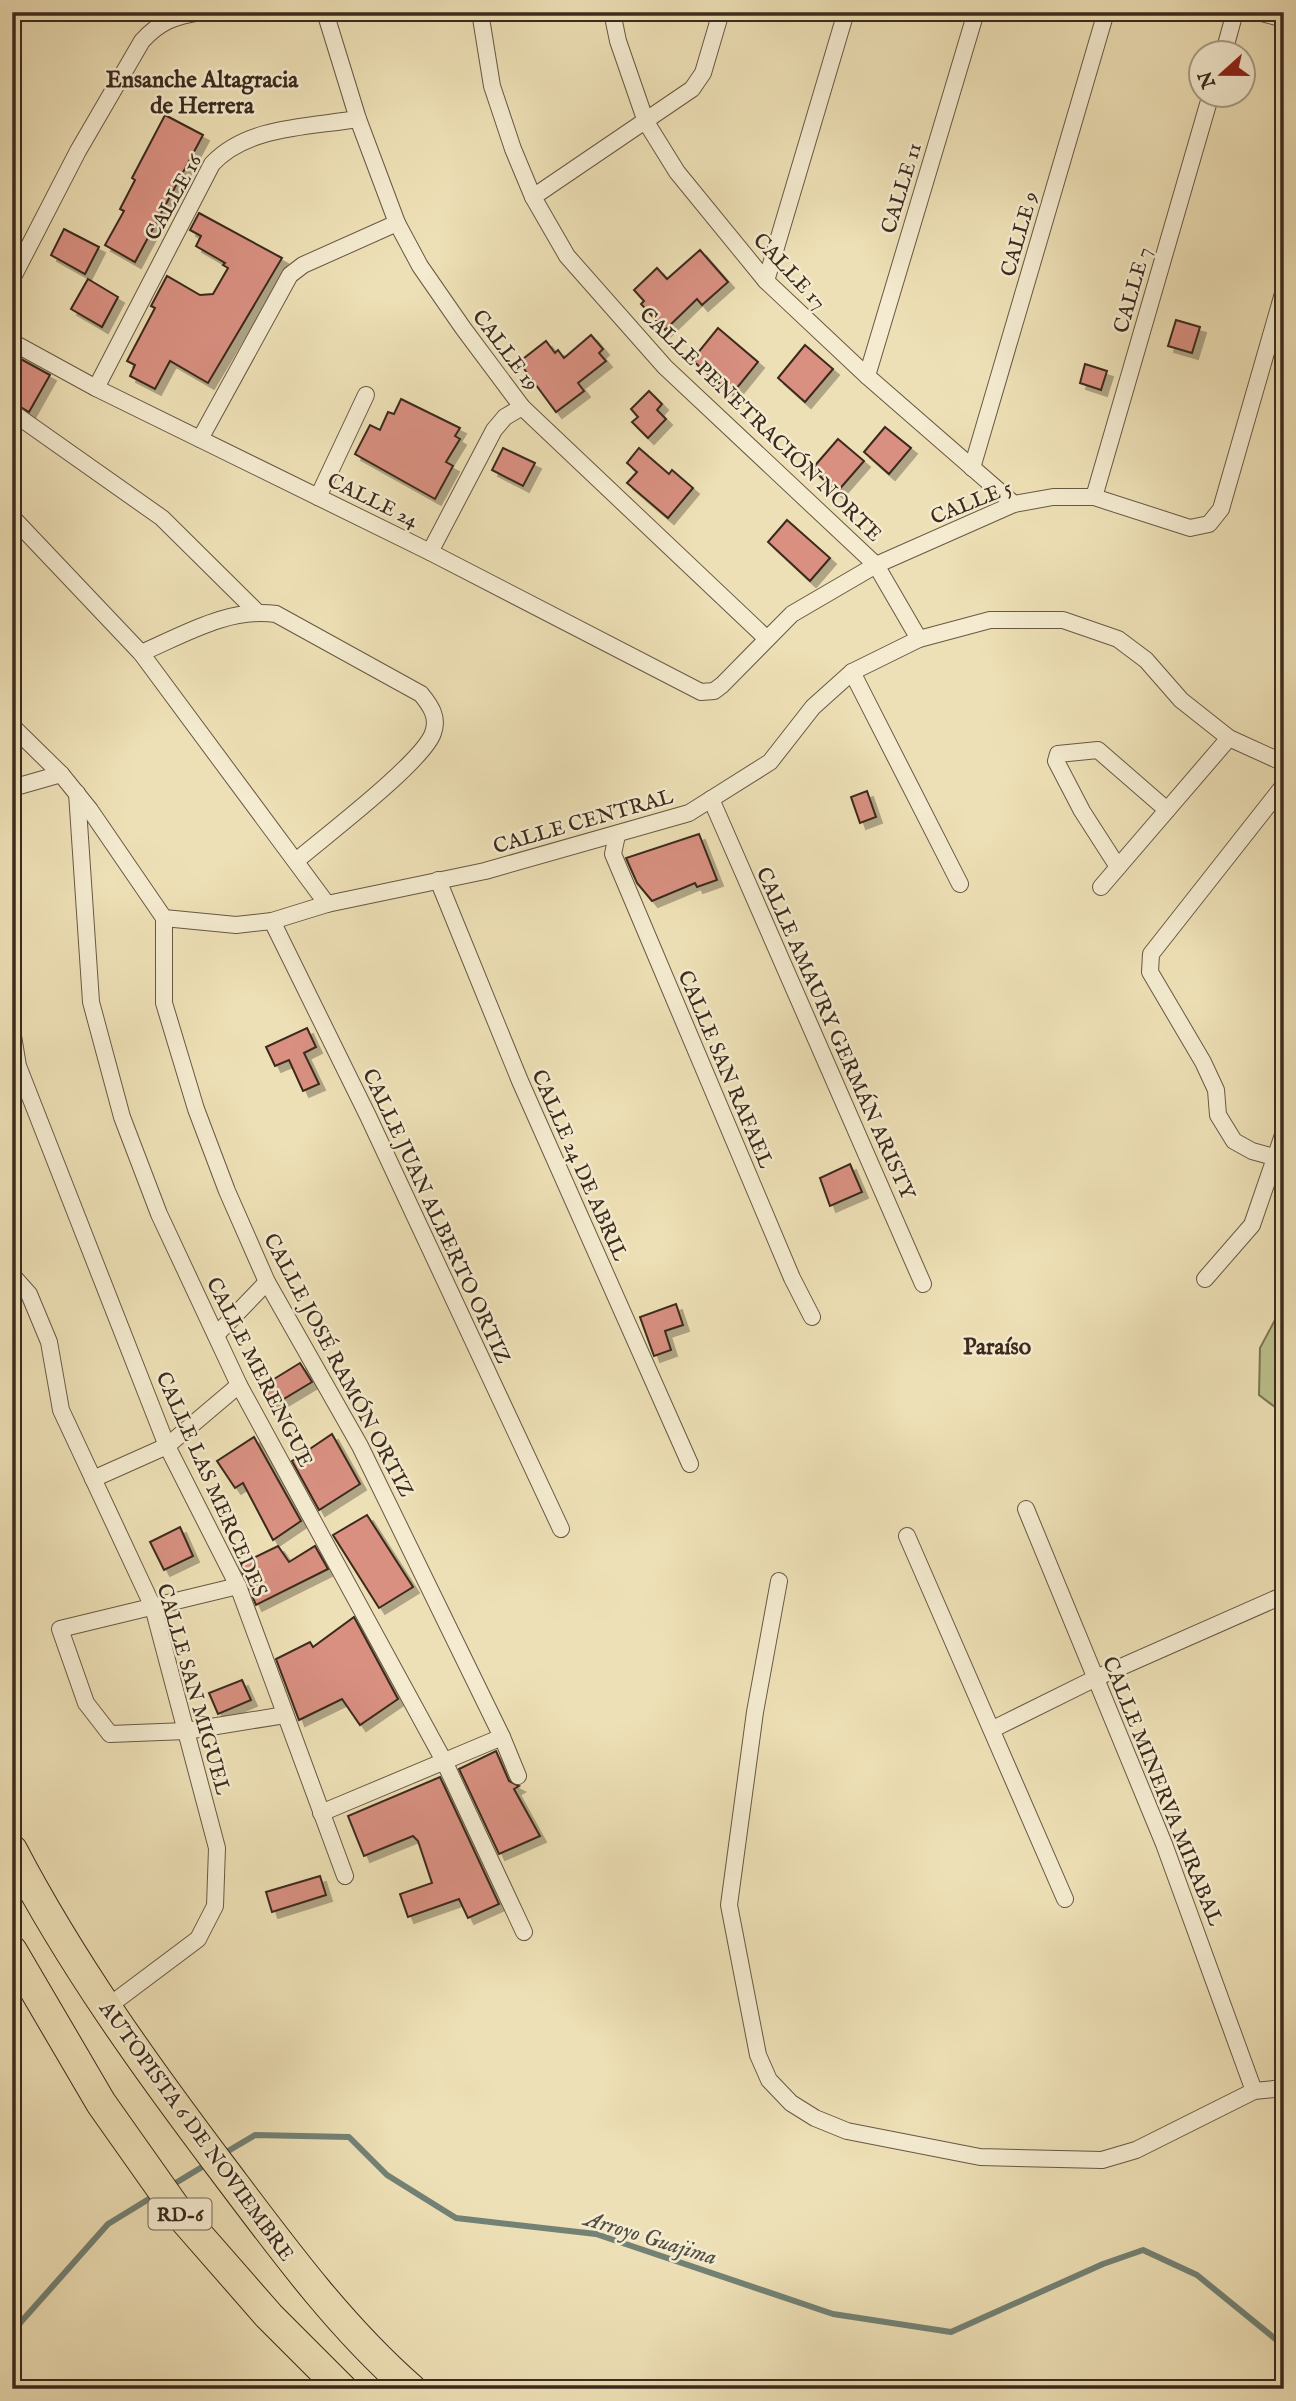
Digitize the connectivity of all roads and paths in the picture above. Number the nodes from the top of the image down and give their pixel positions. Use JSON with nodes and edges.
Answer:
{"nodes":[{"id":1,"x":200,"y":12,"type":"edge"},
{"id":2,"x":326,"y":12,"type":"edge"},
{"id":3,"x":480,"y":12,"type":"edge"},
{"id":4,"x":612,"y":12,"type":"edge"},
{"id":5,"x":722,"y":12,"type":"edge"},
{"id":6,"x":846,"y":12,"type":"edge"},
{"id":7,"x":976,"y":12,"type":"edge"},
{"id":8,"x":1106,"y":12,"type":"edge"},
{"id":9,"x":1235,"y":12,"type":"edge"},
{"id":10,"x":1258,"y":12,"type":"edge"},
{"id":11,"x":1284,"y":19,"type":"edge"},
{"id":12,"x":1228,"y":38,"type":"edge"},
{"id":13,"x":1207,"y":108,"type":"edge"},
{"id":14,"x":358,"y":118,"type":"junction"},
{"id":15,"x":646,"y":122,"type":"junction"},
{"id":16,"x":533,"y":197,"type":"junction"},
{"id":17,"x":397,"y":223,"type":"junction"},
{"id":18,"x":12,"y":279,"type":"edge"},
{"id":19,"x":766,"y":281,"type":"junction"},
{"id":20,"x":1284,"y":290,"type":"edge"},
{"id":21,"x":12,"y":342,"type":"edge"},
{"id":22,"x":867,"y":376,"type":"junction"},
{"id":23,"x":96,"y":388,"type":"junction"},
{"id":24,"x":366,"y":395,"type":"dead end"},
{"id":25,"x":522,"y":407,"type":"junction"},
{"id":26,"x":16,"y":415,"type":"dead end"},
{"id":27,"x":200,"y":439,"type":"junction"},
{"id":28,"x":972,"y":468,"type":"junction"},
{"id":29,"x":317,"y":497,"type":"junction"},
{"id":30,"x":1094,"y":497,"type":"junction"},
{"id":31,"x":1014,"y":504,"type":"junction"},
{"id":32,"x":12,"y":517,"type":"edge"},
{"id":33,"x":430,"y":552,"type":"junction"},
{"id":34,"x":876,"y":565,"type":"junction"},
{"id":35,"x":256,"y":611,"type":"junction"},
{"id":36,"x":766,"y":638,"type":"junction"},
{"id":37,"x":919,"y":639,"type":"junction"},
{"id":38,"x":141,"y":653,"type":"junction"},
{"id":39,"x":852,"y":673,"type":"junction"},
{"id":40,"x":714,"y":691,"type":"joint"},
{"id":41,"x":12,"y":726,"type":"edge"},
{"id":42,"x":1229,"y":737,"type":"junction"},
{"id":43,"x":1284,"y":763,"type":"edge"},
{"id":44,"x":61,"y":774,"type":"junction"},
{"id":45,"x":1284,"y":785,"type":"edge"},
{"id":46,"x":12,"y":788,"type":"edge"},
{"id":47,"x":77,"y":793,"type":"junction"},
{"id":48,"x":711,"y":799,"type":"junction"},
{"id":49,"x":1167,"y":810,"type":"junction"},
{"id":50,"x":617,"y":835,"type":"junction"},
{"id":51,"x":296,"y":861,"type":"junction"},
{"id":52,"x":1118,"y":867,"type":"junction"},
{"id":53,"x":438,"y":880,"type":"junction"},
{"id":54,"x":960,"y":884,"type":"dead end"},
{"id":55,"x":1101,"y":887,"type":"dead end"},
{"id":56,"x":327,"y":904,"type":"junction"},
{"id":57,"x":164,"y":918,"type":"junction"},
{"id":58,"x":272,"y":921,"type":"junction"},
{"id":59,"x":12,"y":1030,"type":"edge"},
{"id":60,"x":15,"y":1067,"type":"edge"},
{"id":61,"x":1284,"y":1132,"type":"edge"},
{"id":62,"x":1274,"y":1157,"type":"junction"},
{"id":63,"x":12,"y":1275,"type":"edge"},
{"id":64,"x":1205,"y":1279,"type":"dead end"},
{"id":65,"x":267,"y":1282,"type":"junction"},
{"id":66,"x":923,"y":1284,"type":"dead end"},
{"id":67,"x":812,"y":1317,"type":"dead end"},
{"id":68,"x":216,"y":1335,"type":"junction"},
{"id":69,"x":239,"y":1385,"type":"junction"},
{"id":70,"x":167,"y":1446,"type":"junction"},
{"id":71,"x":690,"y":1464,"type":"dead end"},
{"id":72,"x":93,"y":1479,"type":"junction"},
{"id":73,"x":1026,"y":1510,"type":"dead end"},
{"id":74,"x":561,"y":1530,"type":"dead end"},
{"id":75,"x":906,"y":1536,"type":"dead end"},
{"id":76,"x":779,"y":1581,"type":"dead end"},
{"id":77,"x":238,"y":1586,"type":"junction"},
{"id":78,"x":1284,"y":1595,"type":"edge"},
{"id":79,"x":153,"y":1607,"type":"junction"},
{"id":80,"x":1096,"y":1678,"type":"junction"},
{"id":81,"x":285,"y":1715,"type":"junction"},
{"id":82,"x":993,"y":1729,"type":"junction"},
{"id":83,"x":187,"y":1731,"type":"junction"},
{"id":84,"x":502,"y":1737,"type":"junction"},
{"id":85,"x":443,"y":1761,"type":"junction"},
{"id":86,"x":519,"y":1776,"type":"dead end"},
{"id":87,"x":321,"y":1813,"type":"junction"},
{"id":88,"x":12,"y":1850,"type":"edge"},
{"id":89,"x":345,"y":1877,"type":"dead end"},
{"id":90,"x":1065,"y":1899,"type":"dead end"},
{"id":91,"x":524,"y":1932,"type":"dead end"},
{"id":92,"x":12,"y":1951,"type":"edge"},
{"id":93,"x":106,"y":2008,"type":"junction"},
{"id":94,"x":1284,"y":2088,"type":"edge"},
{"id":95,"x":1254,"y":2091,"type":"junction"},
{"id":96,"x":342,"y":2389,"type":"edge"},
{"id":97,"x":411,"y":2389,"type":"edge"}],
"edges":[{"from":1,"to":18,"type":"street"},
{"from":2,"to":14,"type":"street","name":"CALLE 19"},
{"from":3,"to":16,"type":"street","name":"CALLE PENETRACIÓN NORTE"},
{"from":4,"to":15,"type":"street","name":"CALLE 17"},
{"from":5,"to":15,"type":"street"},
{"from":6,"to":19,"type":"street"},
{"from":7,"to":22,"type":"street","name":"CALLE 11"},
{"from":8,"to":28,"type":"street","name":"CALLE 9"},
{"from":9,"to":12,"type":"street"},
{"from":10,"to":11,"type":"street"},
{"from":13,"to":30,"type":"street","name":"CALLE 7"},
{"from":14,"to":17,"type":"street","name":"CALLE 19"},
{"from":14,"to":23,"type":"street","name":"CALLE 16"},
{"from":15,"to":16,"type":"street"},
{"from":15,"to":19,"type":"street","name":"CALLE 17"},
{"from":16,"to":34,"type":"street","name":"CALLE PENETRACIÓN NORTE"},
{"from":17,"to":25,"type":"street","name":"CALLE 19"},
{"from":17,"to":27,"type":"street"},
{"from":19,"to":22,"type":"street","name":"CALLE 17"},
{"from":20,"to":30,"type":"street","name":"CALLE 5"},
{"from":21,"to":23,"type":"street","name":"CALLE 24"},
{"from":22,"to":28,"type":"street","name":"CALLE 17"},
{"from":23,"to":27,"type":"street","name":"CALLE 24"},
{"from":24,"to":29,"type":"street"},
{"from":25,"to":33,"type":"street"},
{"from":25,"to":36,"type":"street","name":"CALLE 19"},
{"from":26,"to":35,"type":"street"},
{"from":27,"to":29,"type":"street","name":"CALLE 24"},
{"from":28,"to":31,"type":"street","name":"CALLE 17"},
{"from":29,"to":33,"type":"street","name":"CALLE 24"},
{"from":30,"to":31,"type":"street","name":"CALLE 5"},
{"from":31,"to":34,"type":"street","name":"CALLE 5"},
{"from":32,"to":38,"type":"street"},
{"from":33,"to":40,"type":"street","name":"CALLE 24"},
{"from":34,"to":36,"type":"street","name":"CALLE 5"},
{"from":34,"to":37,"type":"street","name":"CALLE PENETRACIÓN NORTE"},
{"from":35,"to":38,"type":"street"},
{"from":35,"to":51,"type":"street"},
{"from":36,"to":40,"type":"street","name":"CALLE 5"},
{"from":37,"to":39,"type":"street","name":"CALLE CENTRAL"},
{"from":37,"to":42,"type":"street","name":"CALLE CENTRAL"},
{"from":38,"to":51,"type":"street"},
{"from":39,"to":48,"type":"street","name":"CALLE CENTRAL"},
{"from":39,"to":54,"type":"street"},
{"from":41,"to":44,"type":"street"},
{"from":42,"to":43,"type":"street","name":"CALLE CENTRAL"},
{"from":42,"to":49,"type":"street"},
{"from":44,"to":46,"type":"street"},
{"from":44,"to":47,"type":"street"},
{"from":45,"to":62,"type":"street"},
{"from":47,"to":57,"type":"street"},
{"from":47,"to":68,"type":"street","name":"CALLE MERENGUE"},
{"from":48,"to":50,"type":"street","name":"CALLE CENTRAL"},
{"from":48,"to":66,"type":"street","name":"CALLE AMAURY GERMÁN ARISTY"},
{"from":49,"to":52,"type":"street"},
{"from":49,"to":52,"type":"street"},
{"from":50,"to":53,"type":"street","name":"CALLE CENTRAL"},
{"from":50,"to":67,"type":"street","name":"CALLE SAN RAFAEL"},
{"from":51,"to":56,"type":"street"},
{"from":52,"to":55,"type":"street"},
{"from":53,"to":56,"type":"street","name":"CALLE CENTRAL"},
{"from":53,"to":71,"type":"street","name":"CALLE 24 DE ABRIL"},
{"from":56,"to":58,"type":"street","name":"CALLE CENTRAL"},
{"from":57,"to":58,"type":"street","name":"CALLE CENTRAL"},
{"from":57,"to":65,"type":"street","name":"CALLE JOSÉ RAMÓN ORTIZ"},
{"from":58,"to":74,"type":"street","name":"CALLE JUAN ALBERTO ORTIZ"},
{"from":59,"to":60,"type":"street","name":"CALLE LAS MERCEDES"},
{"from":60,"to":70,"type":"street","name":"CALLE LAS MERCEDES"},
{"from":61,"to":62,"type":"street"},
{"from":62,"to":64,"type":"street"},
{"from":63,"to":72,"type":"street","name":"CALLE SAN MIGUEL"},
{"from":65,"to":68,"type":"street"},
{"from":65,"to":84,"type":"street","name":"CALLE JOSÉ RAMÓN ORTIZ"},
{"from":68,"to":69,"type":"street","name":"CALLE MERENGUE"},
{"from":69,"to":70,"type":"street"},
{"from":69,"to":85,"type":"street","name":"CALLE MERENGUE"},
{"from":70,"to":72,"type":"street"},
{"from":70,"to":77,"type":"street","name":"CALLE LAS MERCEDES"},
{"from":72,"to":79,"type":"street","name":"CALLE SAN MIGUEL"},
{"from":73,"to":80,"type":"street","name":"CALLE MINERVA MIRABAL"},
{"from":75,"to":82,"type":"street"},
{"from":76,"to":95,"type":"street"},
{"from":77,"to":79,"type":"street"},
{"from":77,"to":81,"type":"street","name":"CALLE LAS MERCEDES"},
{"from":78,"to":80,"type":"street"},
{"from":79,"to":83,"type":"street","name":"CALLE SAN MIGUEL"},
{"from":79,"to":83,"type":"street"},
{"from":80,"to":82,"type":"street"},
{"from":80,"to":95,"type":"street","name":"CALLE MINERVA MIRABAL"},
{"from":81,"to":83,"type":"street"},
{"from":81,"to":87,"type":"street","name":"CALLE LAS MERCEDES"},
{"from":82,"to":90,"type":"street"},
{"from":83,"to":93,"type":"street","name":"CALLE SAN MIGUEL"},
{"from":84,"to":85,"type":"street"},
{"from":84,"to":86,"type":"street","name":"CALLE JOSÉ RAMÓN ORTIZ"},
{"from":85,"to":87,"type":"street"},
{"from":85,"to":91,"type":"street","name":"CALLE MERENGUE"},
{"from":87,"to":89,"type":"street","name":"CALLE LAS MERCEDES"},
{"from":88,"to":93,"type":"highway","name":"AUTOPISTA 6 DE NOVIEMBRE","number":"RD-6"},
{"from":92,"to":96,"type":"highway","number":"RD-6"},
{"from":93,"to":97,"type":"highway","name":"AUTOPISTA 6 DE NOVIEMBRE","number":"RD-6"},
{"from":94,"to":95,"type":"street"}]}
